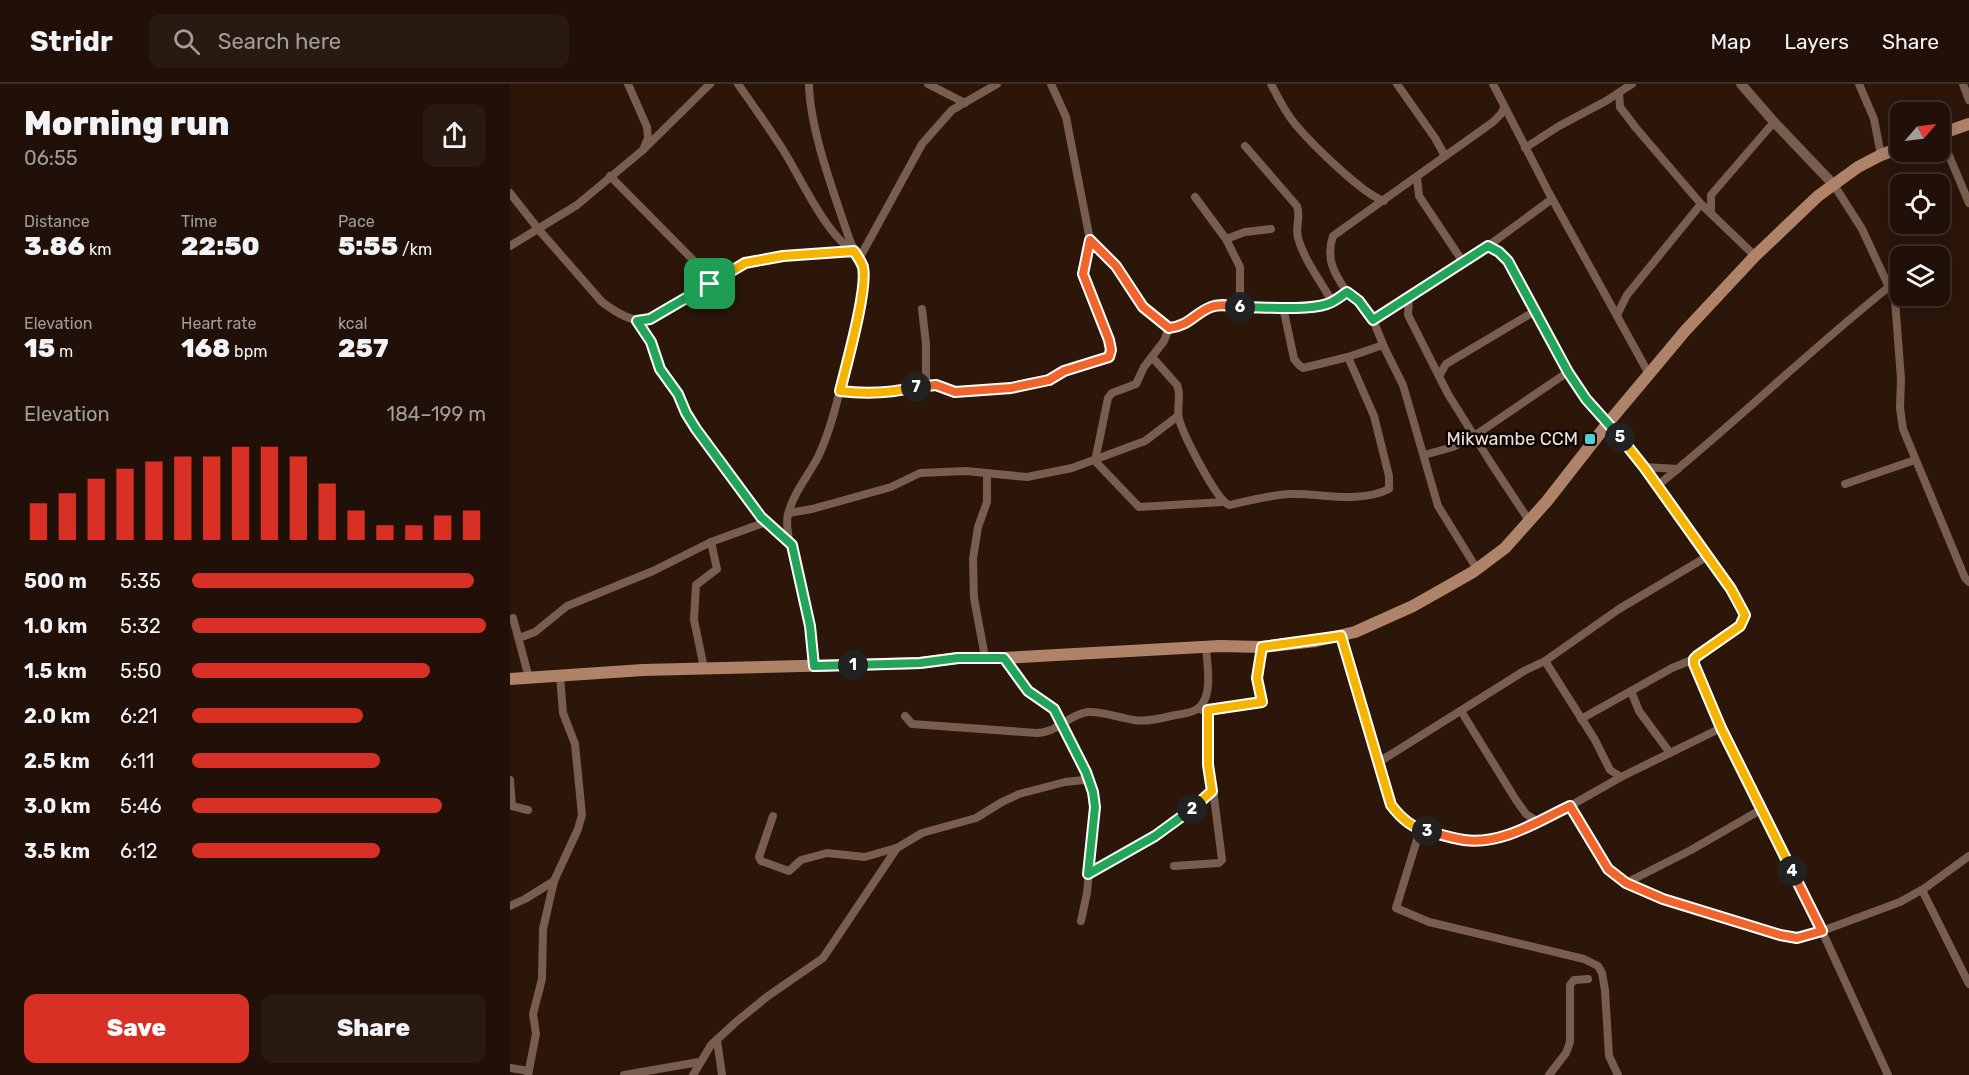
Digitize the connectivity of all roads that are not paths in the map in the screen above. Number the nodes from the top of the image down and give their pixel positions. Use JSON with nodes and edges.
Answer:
{"nodes":[{"id":1,"x":628,"y":84,"type":"edge"},
{"id":2,"x":710,"y":84,"type":"edge"},
{"id":3,"x":738,"y":84,"type":"edge"},
{"id":4,"x":809,"y":84,"type":"edge"},
{"id":5,"x":928,"y":84,"type":"edge"},
{"id":6,"x":997,"y":84,"type":"edge"},
{"id":7,"x":1051,"y":84,"type":"edge"},
{"id":8,"x":1271,"y":84,"type":"edge"},
{"id":9,"x":1398,"y":84,"type":"edge"},
{"id":10,"x":1493,"y":84,"type":"edge"},
{"id":11,"x":1632,"y":84,"type":"edge"},
{"id":12,"x":1741,"y":84,"type":"edge"},
{"id":13,"x":1860,"y":84,"type":"edge"},
{"id":14,"x":1963,"y":84,"type":"edge"},
{"id":15,"x":1619,"y":93,"type":"junction"},
{"id":16,"x":1969,"y":100,"type":"edge"},
{"id":17,"x":1606,"y":101,"type":"junction"},
{"id":18,"x":965,"y":103,"type":"junction"},
{"id":19,"x":1620,"y":107,"type":"junction"},
{"id":20,"x":1504,"y":108,"type":"junction"},
{"id":21,"x":1774,"y":122,"type":"junction"},
{"id":22,"x":1969,"y":124,"type":"edge"},
{"id":23,"x":647,"y":127,"type":"junction"},
{"id":24,"x":663,"y":131,"type":"junction"},
{"id":25,"x":1950,"y":131,"type":"edge"},
{"id":26,"x":1245,"y":146,"type":"dead end"},
{"id":27,"x":1525,"y":148,"type":"junction"},
{"id":28,"x":643,"y":150,"type":"junction"},
{"id":29,"x":1890,"y":152,"type":"edge"},
{"id":30,"x":1881,"y":155,"type":"junction"},
{"id":31,"x":1445,"y":156,"type":"junction"},
{"id":32,"x":1950,"y":158,"type":"edge"},
{"id":33,"x":610,"y":176,"type":"junction"},
{"id":34,"x":1417,"y":177,"type":"junction"},
{"id":35,"x":1834,"y":185,"type":"junction"},
{"id":36,"x":1402,"y":188,"type":"junction"},
{"id":37,"x":1417,"y":191,"type":"junction"},
{"id":38,"x":510,"y":193,"type":"edge"},
{"id":39,"x":1195,"y":198,"type":"dead end"},
{"id":40,"x":1552,"y":199,"type":"junction"},
{"id":41,"x":1384,"y":201,"type":"junction"},
{"id":42,"x":1969,"y":203,"type":"edge"},
{"id":43,"x":1701,"y":204,"type":"junction"},
{"id":44,"x":1711,"y":212,"type":"junction"},
{"id":45,"x":1271,"y":229,"type":"dead end"},
{"id":46,"x":539,"y":230,"type":"junction"},
{"id":47,"x":1226,"y":239,"type":"junction"},
{"id":48,"x":1090,"y":240,"type":"junction"},
{"id":49,"x":510,"y":246,"type":"edge"},
{"id":50,"x":1488,"y":246,"type":"junction"},
{"id":51,"x":854,"y":251,"type":"junction"},
{"id":52,"x":1755,"y":256,"type":"junction"},
{"id":53,"x":859,"y":259,"type":"junction"},
{"id":54,"x":1463,"y":262,"type":"junction"},
{"id":55,"x":710,"y":284,"type":"junction"},
{"id":56,"x":1890,"y":286,"type":"joint"},
{"id":57,"x":1347,"y":292,"type":"junction"},
{"id":58,"x":1409,"y":297,"type":"junction"},
{"id":59,"x":1332,"y":302,"type":"junction"},
{"id":60,"x":1896,"y":306,"type":"edge"},
{"id":61,"x":1240,"y":307,"type":"junction"},
{"id":62,"x":1283,"y":307,"type":"junction"},
{"id":63,"x":1394,"y":307,"type":"junction"},
{"id":64,"x":922,"y":309,"type":"dead end"},
{"id":65,"x":1535,"y":311,"type":"junction"},
{"id":66,"x":1408,"y":315,"type":"junction"},
{"id":67,"x":1617,"y":315,"type":"junction"},
{"id":68,"x":1373,"y":320,"type":"junction"},
{"id":69,"x":637,"y":321,"type":"junction"},
{"id":70,"x":1169,"y":328,"type":"junction"},
{"id":71,"x":1383,"y":345,"type":"junction"},
{"id":72,"x":1152,"y":357,"type":"junction"},
{"id":73,"x":1348,"y":357,"type":"junction"},
{"id":74,"x":1568,"y":372,"type":"junction"},
{"id":75,"x":1649,"y":374,"type":"junction"},
{"id":76,"x":1439,"y":376,"type":"junction"},
{"id":77,"x":926,"y":384,"type":"junction"},
{"id":78,"x":840,"y":391,"type":"junction"},
{"id":79,"x":1178,"y":416,"type":"junction"},
{"id":80,"x":1608,"y":423,"type":"junction"},
{"id":81,"x":1474,"y":436,"type":"junction"},
{"id":82,"x":1424,"y":455,"type":"junction"},
{"id":83,"x":1915,"y":460,"type":"junction"},
{"id":84,"x":1095,"y":461,"type":"junction"},
{"id":85,"x":1644,"y":467,"type":"junction"},
{"id":86,"x":1678,"y":469,"type":"junction"},
{"id":87,"x":987,"y":473,"type":"junction"},
{"id":88,"x":1845,"y":484,"type":"dead end"},
{"id":89,"x":1657,"y":486,"type":"junction"},
{"id":90,"x":1223,"y":502,"type":"junction"},
{"id":91,"x":789,"y":513,"type":"junction"},
{"id":92,"x":766,"y":522,"type":"junction"},
{"id":93,"x":1530,"y":522,"type":"junction"},
{"id":94,"x":711,"y":542,"type":"junction"},
{"id":95,"x":792,"y":545,"type":"junction"},
{"id":96,"x":1707,"y":556,"type":"junction"},
{"id":97,"x":1478,"y":569,"type":"junction"},
{"id":98,"x":1969,"y":582,"type":"edge"},
{"id":99,"x":513,"y":618,"type":"dead end"},
{"id":100,"x":1341,"y":636,"type":"junction"},
{"id":101,"x":519,"y":638,"type":"junction"},
{"id":102,"x":1206,"y":647,"type":"junction"},
{"id":103,"x":1262,"y":647,"type":"junction"},
{"id":104,"x":985,"y":657,"type":"junction"},
{"id":105,"x":1004,"y":658,"type":"junction"},
{"id":106,"x":1694,"y":659,"type":"junction"},
{"id":107,"x":1545,"y":661,"type":"junction"},
{"id":108,"x":814,"y":666,"type":"junction"},
{"id":109,"x":704,"y":668,"type":"junction"},
{"id":110,"x":560,"y":676,"type":"junction"},
{"id":111,"x":530,"y":678,"type":"junction"},
{"id":112,"x":510,"y":679,"type":"edge"},
{"id":113,"x":1631,"y":691,"type":"junction"},
{"id":114,"x":1196,"y":710,"type":"junction"},
{"id":115,"x":1208,"y":710,"type":"junction"},
{"id":116,"x":1461,"y":711,"type":"junction"},
{"id":117,"x":905,"y":716,"type":"dead end"},
{"id":118,"x":1581,"y":719,"type":"junction"},
{"id":119,"x":1062,"y":724,"type":"junction"},
{"id":120,"x":1721,"y":728,"type":"junction"},
{"id":121,"x":1670,"y":753,"type":"junction"},
{"id":122,"x":1379,"y":762,"type":"junction"},
{"id":123,"x":1610,"y":770,"type":"junction"},
{"id":124,"x":1086,"y":776,"type":"junction"},
{"id":125,"x":1622,"y":777,"type":"junction"},
{"id":126,"x":510,"y":780,"type":"edge"},
{"id":127,"x":1608,"y":784,"type":"junction"},
{"id":128,"x":1212,"y":791,"type":"junction"},
{"id":129,"x":1570,"y":806,"type":"junction"},
{"id":130,"x":1762,"y":809,"type":"junction"},
{"id":131,"x":528,"y":810,"type":"dead end"},
{"id":132,"x":773,"y":816,"type":"dead end"},
{"id":133,"x":1537,"y":821,"type":"junction"},
{"id":134,"x":1420,"y":830,"type":"junction"},
{"id":135,"x":897,"y":848,"type":"junction"},
{"id":136,"x":1969,"y":856,"type":"edge"},
{"id":137,"x":1174,"y":866,"type":"dead end"},
{"id":138,"x":1088,"y":874,"type":"junction"},
{"id":139,"x":554,"y":881,"type":"junction"},
{"id":140,"x":1626,"y":883,"type":"junction"},
{"id":141,"x":1922,"y":890,"type":"junction"},
{"id":142,"x":510,"y":906,"type":"edge"},
{"id":143,"x":1081,"y":921,"type":"dead end"},
{"id":144,"x":1822,"y":931,"type":"junction"},
{"id":145,"x":1588,"y":979,"type":"dead end"},
{"id":146,"x":1969,"y":984,"type":"edge"},
{"id":147,"x":717,"y":1040,"type":"junction"},
{"id":148,"x":699,"y":1062,"type":"junction"},
{"id":149,"x":510,"y":1068,"type":"edge"},
{"id":150,"x":528,"y":1073,"type":"edge"},
{"id":151,"x":624,"y":1075,"type":"edge"},
{"id":152,"x":693,"y":1075,"type":"edge"},
{"id":153,"x":722,"y":1075,"type":"edge"},
{"id":154,"x":1549,"y":1075,"type":"edge"},
{"id":155,"x":1618,"y":1075,"type":"edge"},
{"id":156,"x":1888,"y":1075,"type":"edge"}],
"edges":[{"from":1,"to":23,"type":"street"},
{"from":2,"to":24,"type":"street"},
{"from":3,"to":51,"type":"street"},
{"from":4,"to":51,"type":"street"},
{"from":5,"to":18,"type":"street"},
{"from":6,"to":18,"type":"street"},
{"from":7,"to":48,"type":"street"},
{"from":8,"to":41,"type":"street"},
{"from":9,"to":31,"type":"street"},
{"from":10,"to":20,"type":"street"},
{"from":11,"to":15,"type":"street"},
{"from":12,"to":21,"type":"street"},
{"from":13,"to":30,"type":"street"},
{"from":14,"to":16,"type":"street"},
{"from":15,"to":17,"type":"street"},
{"from":15,"to":19,"type":"street"},
{"from":17,"to":19,"type":"street"},
{"from":17,"to":27,"type":"street"},
{"from":18,"to":53,"type":"street"},
{"from":19,"to":43,"type":"street"},
{"from":20,"to":27,"type":"street"},
{"from":20,"to":31,"type":"street"},
{"from":21,"to":35,"type":"street"},
{"from":21,"to":44,"type":"street"},
{"from":22,"to":25,"type":"main road"},
{"from":23,"to":24,"type":"street"},
{"from":23,"to":28,"type":"street"},
{"from":24,"to":28,"type":"street"},
{"from":26,"to":59,"type":"street"},
{"from":27,"to":40,"type":"street"},
{"from":28,"to":33,"type":"street"},
{"from":29,"to":30,"type":"main road"},
{"from":30,"to":35,"type":"main road"},
{"from":31,"to":34,"type":"street"},
{"from":32,"to":42,"type":"street"},
{"from":33,"to":46,"type":"street"},
{"from":33,"to":55,"type":"street"},
{"from":34,"to":36,"type":"street"},
{"from":34,"to":37,"type":"street"},
{"from":35,"to":52,"type":"main road"},
{"from":35,"to":56,"type":"street"},
{"from":36,"to":37,"type":"street"},
{"from":36,"to":41,"type":"street"},
{"from":37,"to":54,"type":"street"},
{"from":38,"to":46,"type":"street"},
{"from":39,"to":47,"type":"street"},
{"from":40,"to":50,"type":"street"},
{"from":40,"to":67,"type":"street"},
{"from":41,"to":57,"type":"street"},
{"from":43,"to":44,"type":"street"},
{"from":43,"to":67,"type":"street"},
{"from":44,"to":52,"type":"street"},
{"from":45,"to":47,"type":"street"},
{"from":46,"to":49,"type":"street"},
{"from":46,"to":69,"type":"street"},
{"from":47,"to":61,"type":"street"},
{"from":48,"to":70,"type":"street"},
{"from":48,"to":77,"type":"street"},
{"from":50,"to":54,"type":"street"},
{"from":50,"to":65,"type":"street"},
{"from":51,"to":53,"type":"street"},
{"from":51,"to":55,"type":"street"},
{"from":52,"to":75,"type":"main road"},
{"from":53,"to":78,"type":"street"},
{"from":54,"to":58,"type":"street"},
{"from":55,"to":69,"type":"street"},
{"from":56,"to":86,"type":"street"},
{"from":57,"to":59,"type":"street"},
{"from":57,"to":68,"type":"street"},
{"from":58,"to":63,"type":"street"},
{"from":58,"to":66,"type":"street"},
{"from":59,"to":62,"type":"street"},
{"from":60,"to":83,"type":"street"},
{"from":61,"to":62,"type":"street"},
{"from":61,"to":70,"type":"street"},
{"from":62,"to":73,"type":"street"},
{"from":63,"to":66,"type":"street"},
{"from":63,"to":68,"type":"street"},
{"from":64,"to":77,"type":"street"},
{"from":65,"to":74,"type":"street"},
{"from":65,"to":76,"type":"street"},
{"from":66,"to":76,"type":"street"},
{"from":67,"to":75,"type":"street"},
{"from":68,"to":71,"type":"street"},
{"from":69,"to":92,"type":"street"},
{"from":70,"to":72,"type":"street"},
{"from":71,"to":73,"type":"street"},
{"from":71,"to":82,"type":"street"},
{"from":72,"to":79,"type":"street"},
{"from":72,"to":84,"type":"street"},
{"from":73,"to":90,"type":"street"},
{"from":74,"to":80,"type":"street"},
{"from":74,"to":81,"type":"street"},
{"from":75,"to":80,"type":"main road"},
{"from":76,"to":81,"type":"street"},
{"from":77,"to":78,"type":"street"},
{"from":78,"to":91,"type":"street"},
{"from":79,"to":84,"type":"street"},
{"from":79,"to":90,"type":"street"},
{"from":80,"to":85,"type":"street"},
{"from":80,"to":93,"type":"main road"},
{"from":81,"to":82,"type":"street"},
{"from":81,"to":93,"type":"street"},
{"from":82,"to":97,"type":"street"},
{"from":83,"to":88,"type":"street"},
{"from":83,"to":98,"type":"street"},
{"from":84,"to":87,"type":"street"},
{"from":84,"to":90,"type":"street"},
{"from":85,"to":86,"type":"street"},
{"from":85,"to":89,"type":"street"},
{"from":86,"to":89,"type":"street"},
{"from":87,"to":91,"type":"street"},
{"from":87,"to":104,"type":"street"},
{"from":89,"to":96,"type":"street"},
{"from":91,"to":95,"type":"street"},
{"from":92,"to":94,"type":"street"},
{"from":92,"to":95,"type":"street"},
{"from":93,"to":97,"type":"main road"},
{"from":94,"to":101,"type":"street"},
{"from":94,"to":109,"type":"street"},
{"from":95,"to":108,"type":"street"},
{"from":96,"to":106,"type":"street"},
{"from":96,"to":107,"type":"street"},
{"from":97,"to":100,"type":"main road"},
{"from":99,"to":101,"type":"street"},
{"from":100,"to":103,"type":"main road"},
{"from":100,"to":122,"type":"street"},
{"from":101,"to":111,"type":"street"},
{"from":102,"to":103,"type":"main road"},
{"from":102,"to":105,"type":"main road"},
{"from":102,"to":114,"type":"street"},
{"from":103,"to":115,"type":"street"},
{"from":104,"to":105,"type":"main road"},
{"from":104,"to":108,"type":"main road"},
{"from":105,"to":119,"type":"street"},
{"from":106,"to":113,"type":"street"},
{"from":106,"to":120,"type":"street"},
{"from":107,"to":116,"type":"street"},
{"from":107,"to":118,"type":"street"},
{"from":108,"to":109,"type":"main road"},
{"from":109,"to":110,"type":"main road"},
{"from":110,"to":111,"type":"main road"},
{"from":110,"to":139,"type":"street"},
{"from":111,"to":112,"type":"main road"},
{"from":113,"to":118,"type":"street"},
{"from":113,"to":121,"type":"street"},
{"from":114,"to":115,"type":"street"},
{"from":114,"to":119,"type":"street"},
{"from":115,"to":128,"type":"street"},
{"from":116,"to":122,"type":"street"},
{"from":116,"to":133,"type":"street"},
{"from":117,"to":119,"type":"street"},
{"from":118,"to":123,"type":"street"},
{"from":119,"to":124,"type":"street"},
{"from":120,"to":121,"type":"street"},
{"from":120,"to":130,"type":"street"},
{"from":121,"to":125,"type":"street"},
{"from":122,"to":134,"type":"street"},
{"from":123,"to":125,"type":"street"},
{"from":123,"to":127,"type":"street"},
{"from":124,"to":135,"type":"street"},
{"from":124,"to":138,"type":"street"},
{"from":125,"to":127,"type":"street"},
{"from":126,"to":131,"type":"street"},
{"from":127,"to":129,"type":"street"},
{"from":128,"to":137,"type":"street"},
{"from":128,"to":138,"type":"street"},
{"from":129,"to":133,"type":"street"},
{"from":129,"to":140,"type":"street"},
{"from":130,"to":140,"type":"street"},
{"from":130,"to":144,"type":"street"},
{"from":132,"to":135,"type":"street"},
{"from":133,"to":134,"type":"street"},
{"from":134,"to":155,"type":"street"},
{"from":135,"to":147,"type":"street"},
{"from":136,"to":141,"type":"street"},
{"from":138,"to":143,"type":"street"},
{"from":139,"to":142,"type":"street"},
{"from":139,"to":150,"type":"street"},
{"from":140,"to":144,"type":"street"},
{"from":141,"to":144,"type":"street"},
{"from":141,"to":146,"type":"street"},
{"from":144,"to":156,"type":"street"},
{"from":145,"to":154,"type":"street"},
{"from":147,"to":148,"type":"street"},
{"from":147,"to":153,"type":"street"},
{"from":148,"to":151,"type":"street"},
{"from":148,"to":152,"type":"street"},
{"from":149,"to":150,"type":"street"}]}
